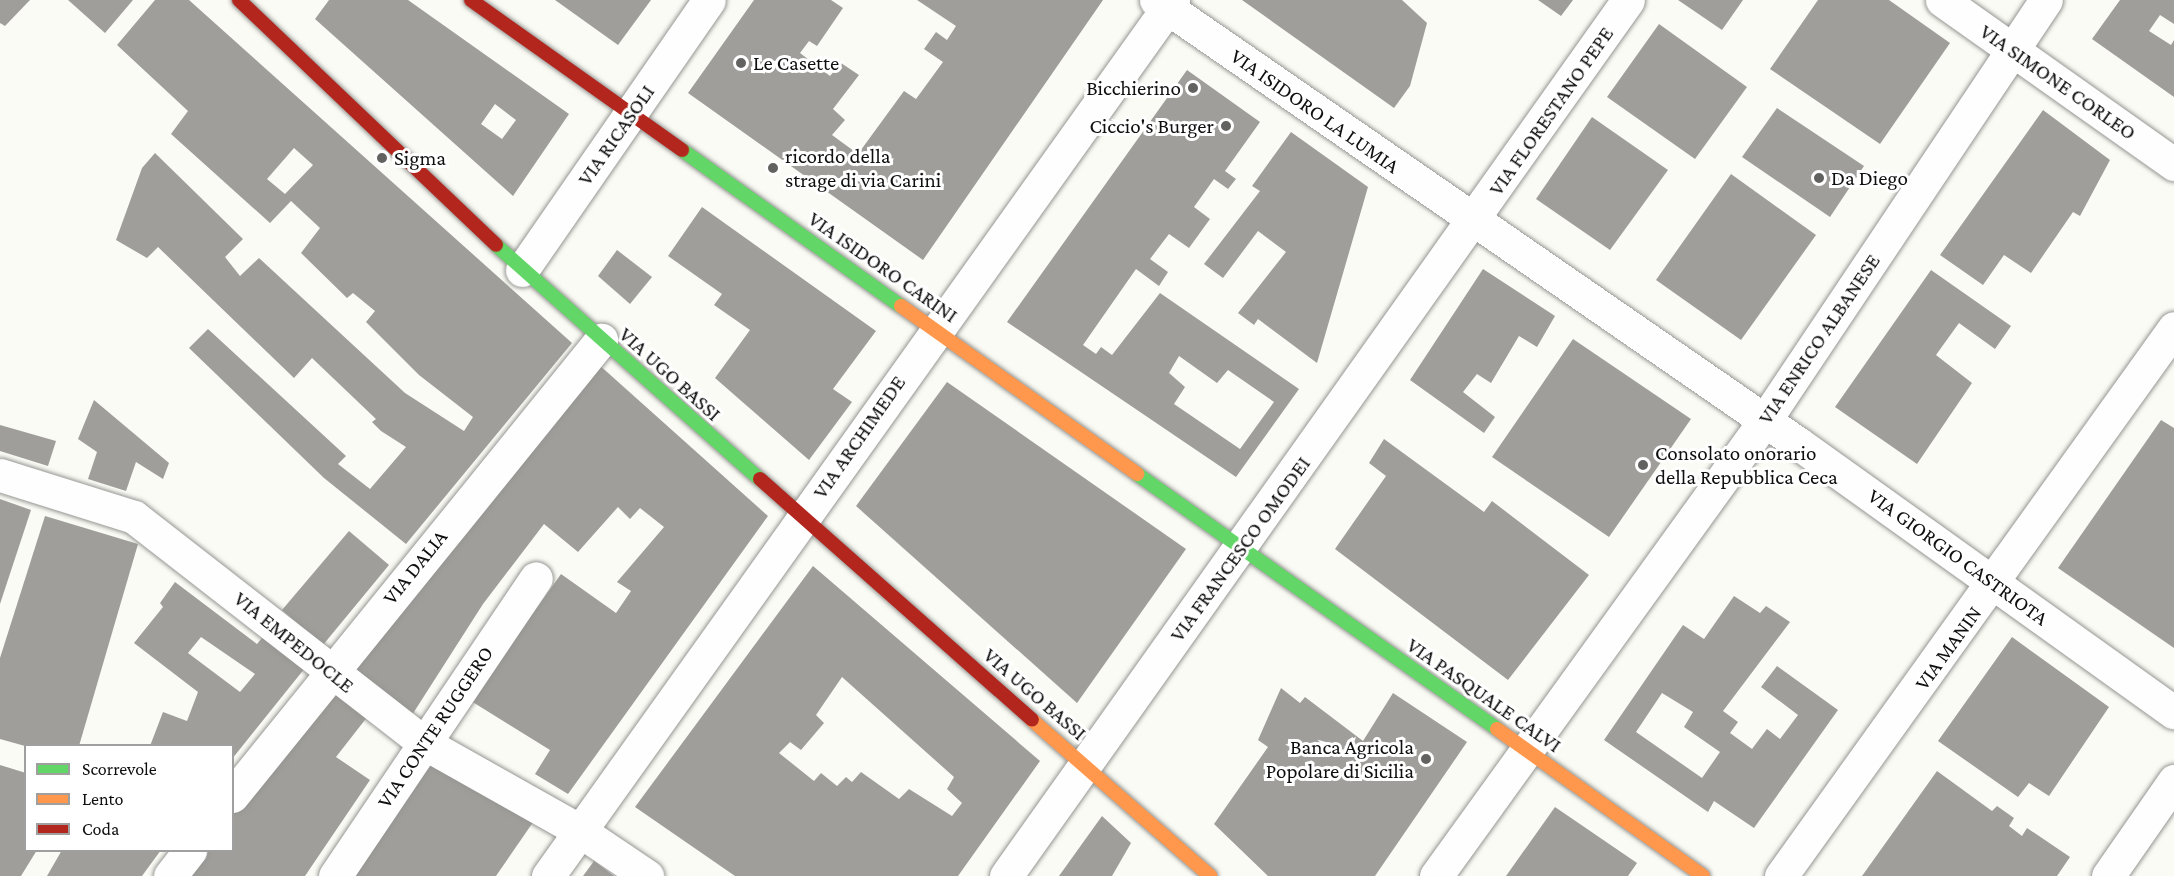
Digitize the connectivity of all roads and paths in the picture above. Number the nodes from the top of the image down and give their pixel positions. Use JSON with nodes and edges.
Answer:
{"nodes":[{"id":1,"x":238,"y":0,"type":"edge"},
{"id":2,"x":471,"y":0,"type":"edge"},
{"id":3,"x":709,"y":0,"type":"edge"},
{"id":4,"x":1628,"y":0,"type":"edge"},
{"id":5,"x":1942,"y":0,"type":"edge"},
{"id":6,"x":2046,"y":0,"type":"edge"},
{"id":7,"x":1166,"y":3,"type":"edge"},
{"id":8,"x":2012,"y":50,"type":"junction"},
{"id":9,"x":631,"y":114,"type":"junction"},
{"id":10,"x":2174,"y":164,"type":"edge"},
{"id":11,"x":1474,"y":222,"type":"junction"},
{"id":12,"x":522,"y":270,"type":"junction"},
{"id":13,"x":2174,"y":328,"type":"edge"},
{"id":14,"x":934,"y":329,"type":"junction"},
{"id":15,"x":601,"y":340,"type":"junction"},
{"id":16,"x":1765,"y":420,"type":"junction"},
{"id":17,"x":0,"y":475,"type":"edge"},
{"id":18,"x":801,"y":519,"type":"junction"},
{"id":19,"x":1241,"y":547,"type":"junction"},
{"id":20,"x":536,"y":578,"type":"dead end"},
{"id":21,"x":1995,"y":583,"type":"junction"},
{"id":22,"x":329,"y":671,"type":"junction"},
{"id":23,"x":2174,"y":712,"type":"edge"},
{"id":24,"x":424,"y":743,"type":"junction"},
{"id":25,"x":1525,"y":749,"type":"junction"},
{"id":26,"x":1085,"y":766,"type":"junction"},
{"id":27,"x":2174,"y":782,"type":"edge"},
{"id":28,"x":234,"y":793,"type":"edge"},
{"id":29,"x":580,"y":831,"type":"junction"},
{"id":30,"x":188,"y":852,"type":"edge"},
{"id":31,"x":170,"y":876,"type":"edge"},
{"id":32,"x":335,"y":876,"type":"edge"},
{"id":33,"x":548,"y":876,"type":"edge"},
{"id":34,"x":647,"y":876,"type":"edge"},
{"id":35,"x":1006,"y":876,"type":"edge"},
{"id":36,"x":1210,"y":876,"type":"edge"},
{"id":37,"x":1436,"y":876,"type":"edge"},
{"id":38,"x":1703,"y":876,"type":"edge"},
{"id":39,"x":1781,"y":876,"type":"edge"},
{"id":40,"x":2108,"y":876,"type":"edge"}],
"edges":[{"from":1,"to":12,"type":"street","name":"VIA UGO BASSI"},
{"from":2,"to":9,"type":"street","name":"VIA ISIDORO CARINI"},
{"from":3,"to":9,"type":"street","name":"VIA RICASOLI"},
{"from":4,"to":11,"type":"street","name":"VIA FLORESTANO PEPE"},
{"from":5,"to":8,"type":"street","name":"VIA SIMONE CORLEO"},
{"from":6,"to":8,"type":"street","name":"VIA ENRICO ALBANESE"},
{"from":7,"to":11,"type":"street","name":"VIA ISIDORO LA LUMIA"},
{"from":7,"to":14,"type":"street","name":"VIA ARCHIMEDE"},
{"from":8,"to":10,"type":"street","name":"VIA SIMONE CORLEO"},
{"from":8,"to":16,"type":"street","name":"VIA ENRICO ALBANESE"},
{"from":9,"to":12,"type":"street","name":"VIA RICASOLI"},
{"from":9,"to":14,"type":"street","name":"VIA ISIDORO CARINI"},
{"from":11,"to":16,"type":"street","name":"VIA GIORGIO CASTRIOTA"},
{"from":11,"to":19,"type":"street","name":"VIA FRANCESCO OMODEI"},
{"from":12,"to":15,"type":"street","name":"VIA UGO BASSI"},
{"from":13,"to":21,"type":"street","name":"VIA MANIN"},
{"from":14,"to":18,"type":"street","name":"VIA ARCHIMEDE"},
{"from":14,"to":19,"type":"street","name":"VIA ISIDORO CARINI"},
{"from":15,"to":18,"type":"street","name":"VIA UGO BASSI"},
{"from":15,"to":22,"type":"street","name":"VIA DALIA"},
{"from":16,"to":21,"type":"street","name":"VIA GIORGIO CASTRIOTA"},
{"from":16,"to":25,"type":"street","name":"VIA ENRICO ALBANESE"},
{"from":17,"to":22,"type":"street","name":"VIA EMPEDOCLE"},
{"from":18,"to":26,"type":"street","name":"VIA UGO BASSI"},
{"from":18,"to":29,"type":"street","name":"VIA ARCHIMEDE"},
{"from":19,"to":25,"type":"street","name":"VIA PASQUALE CALVI"},
{"from":19,"to":26,"type":"street","name":"VIA FRANCESCO OMODEI"},
{"from":20,"to":24,"type":"street","name":"VIA CONTE RUGGERO"},
{"from":21,"to":23,"type":"street","name":"VIA GIORGIO CASTRIOTA"},
{"from":21,"to":39,"type":"street","name":"VIA MANIN"},
{"from":22,"to":24,"type":"street","name":"VIA EMPEDOCLE"},
{"from":22,"to":28,"type":"street","name":"VIA DALIA"},
{"from":24,"to":29,"type":"street","name":"VIA EMPEDOCLE"},
{"from":24,"to":32,"type":"street","name":"VIA CONTE RUGGERO"},
{"from":25,"to":37,"type":"street","name":"VIA ENRICO ALBANESE"},
{"from":25,"to":38,"type":"street","name":"VIA PASQUALE CALVI"},
{"from":26,"to":35,"type":"street","name":"VIA FRANCESCO OMODEI"},
{"from":26,"to":36,"type":"street","name":"VIA UGO BASSI"},
{"from":27,"to":40,"type":"street"},
{"from":29,"to":33,"type":"street","name":"VIA ARCHIMEDE"},
{"from":29,"to":34,"type":"street","name":"VIA EMPEDOCLE"},
{"from":30,"to":31,"type":"street"}]}
